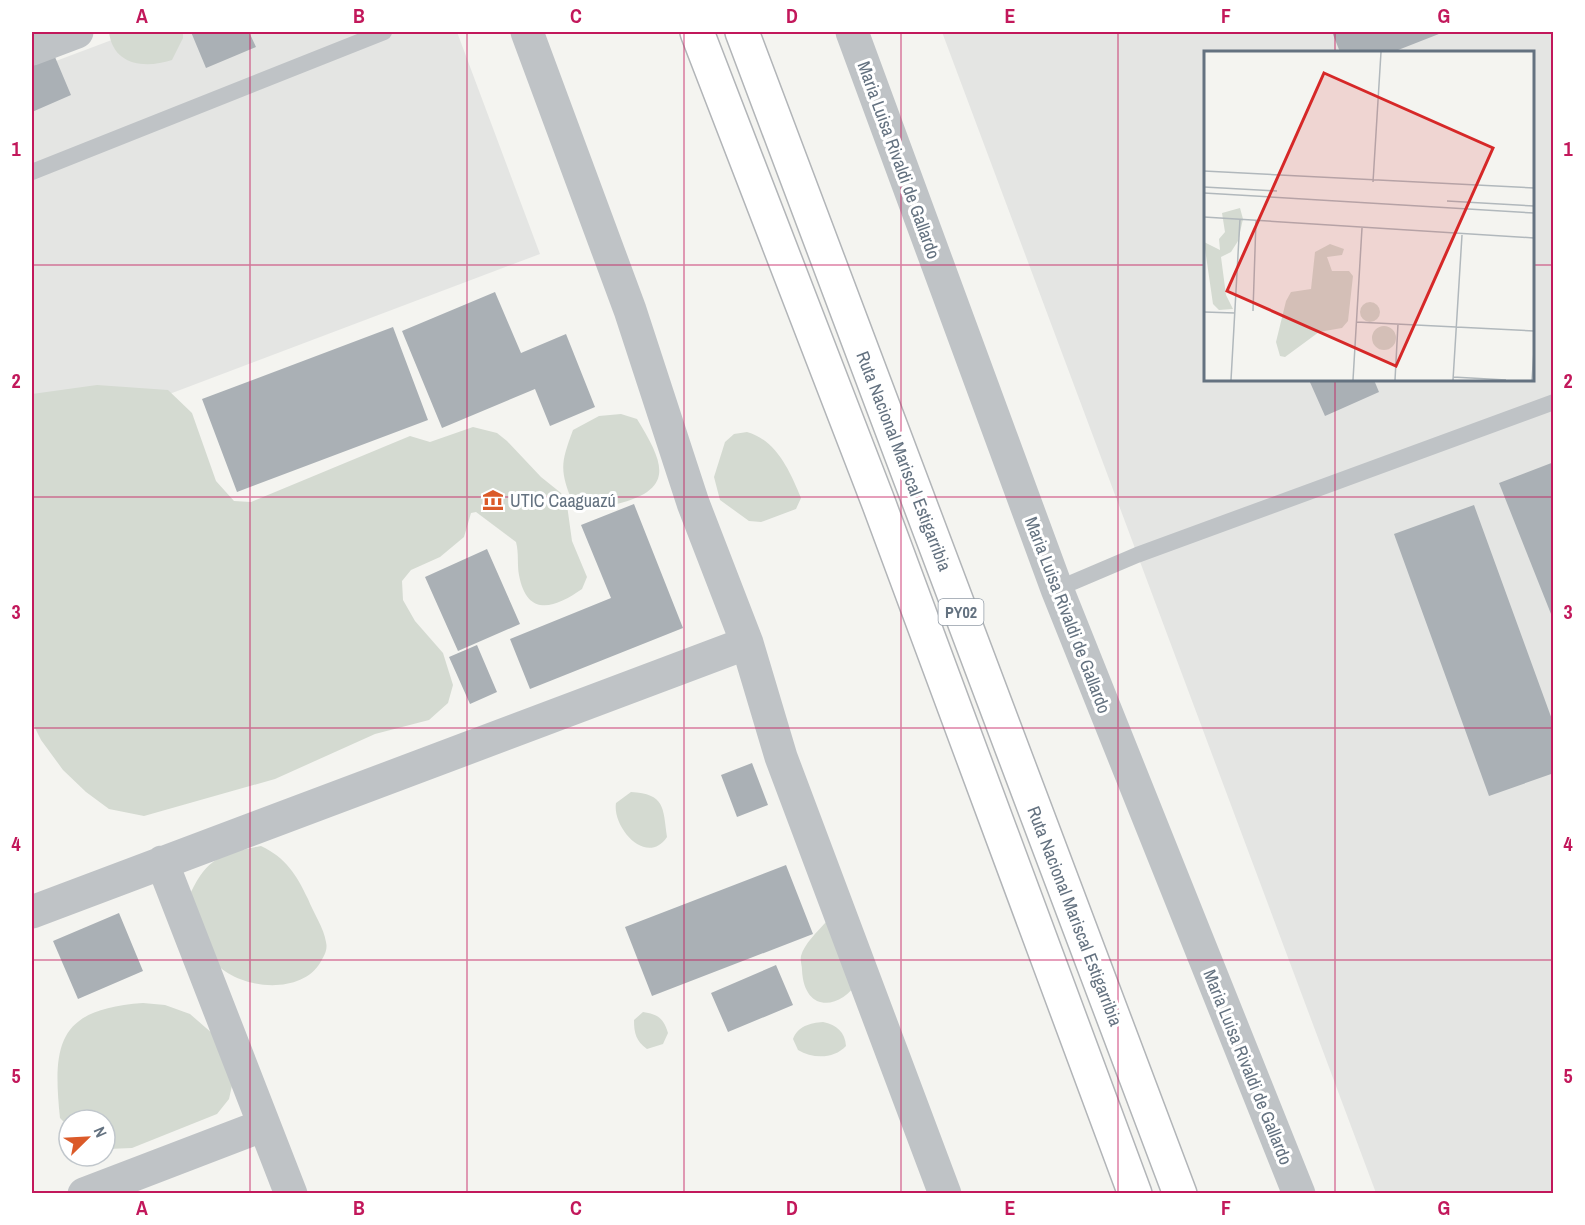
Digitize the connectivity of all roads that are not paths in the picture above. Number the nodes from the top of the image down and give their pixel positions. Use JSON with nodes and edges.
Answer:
{"nodes":[{"id":1,"x":77,"y":32,"type":"edge"},
{"id":2,"x":384,"y":32,"type":"edge"},
{"id":3,"x":527,"y":32,"type":"edge"},
{"id":4,"x":698,"y":32,"type":"edge"},
{"id":5,"x":742,"y":32,"type":"edge"},
{"id":6,"x":852,"y":32,"type":"edge"},
{"id":7,"x":32,"y":49,"type":"edge"},
{"id":8,"x":32,"y":172,"type":"edge"},
{"id":9,"x":1554,"y":402,"type":"edge"},
{"id":10,"x":1057,"y":589,"type":"junction"},
{"id":11,"x":747,"y":643,"type":"junction"},
{"id":12,"x":162,"y":862,"type":"junction"},
{"id":13,"x":32,"y":912,"type":"edge"},
{"id":14,"x":264,"y":1125,"type":"junction"},
{"id":15,"x":84,"y":1194,"type":"edge"},
{"id":16,"x":291,"y":1194,"type":"edge"},
{"id":17,"x":945,"y":1194,"type":"edge"},
{"id":18,"x":1136,"y":1194,"type":"edge"},
{"id":19,"x":1180,"y":1194,"type":"edge"},
{"id":20,"x":1299,"y":1194,"type":"edge"}],
"edges":[{"from":1,"to":7,"type":"street"},
{"from":2,"to":8,"type":"lane"},
{"from":3,"to":11,"type":"street"},
{"from":4,"to":18,"type":"highway","number":"PY02"},
{"from":5,"to":19,"type":"highway","name":"Ruta Nacional Mariscal Estigarribia","number":"PY02"},
{"from":6,"to":10,"type":"street","name":"Maria Luisa Rivaldi de Gallardo"},
{"from":9,"to":10,"type":"lane"},
{"from":10,"to":20,"type":"street","name":"Maria Luisa Rivaldi de Gallardo"},
{"from":11,"to":12,"type":"street"},
{"from":11,"to":17,"type":"street"},
{"from":12,"to":13,"type":"street"},
{"from":12,"to":14,"type":"street"},
{"from":14,"to":15,"type":"street"},
{"from":14,"to":16,"type":"street"}]}
